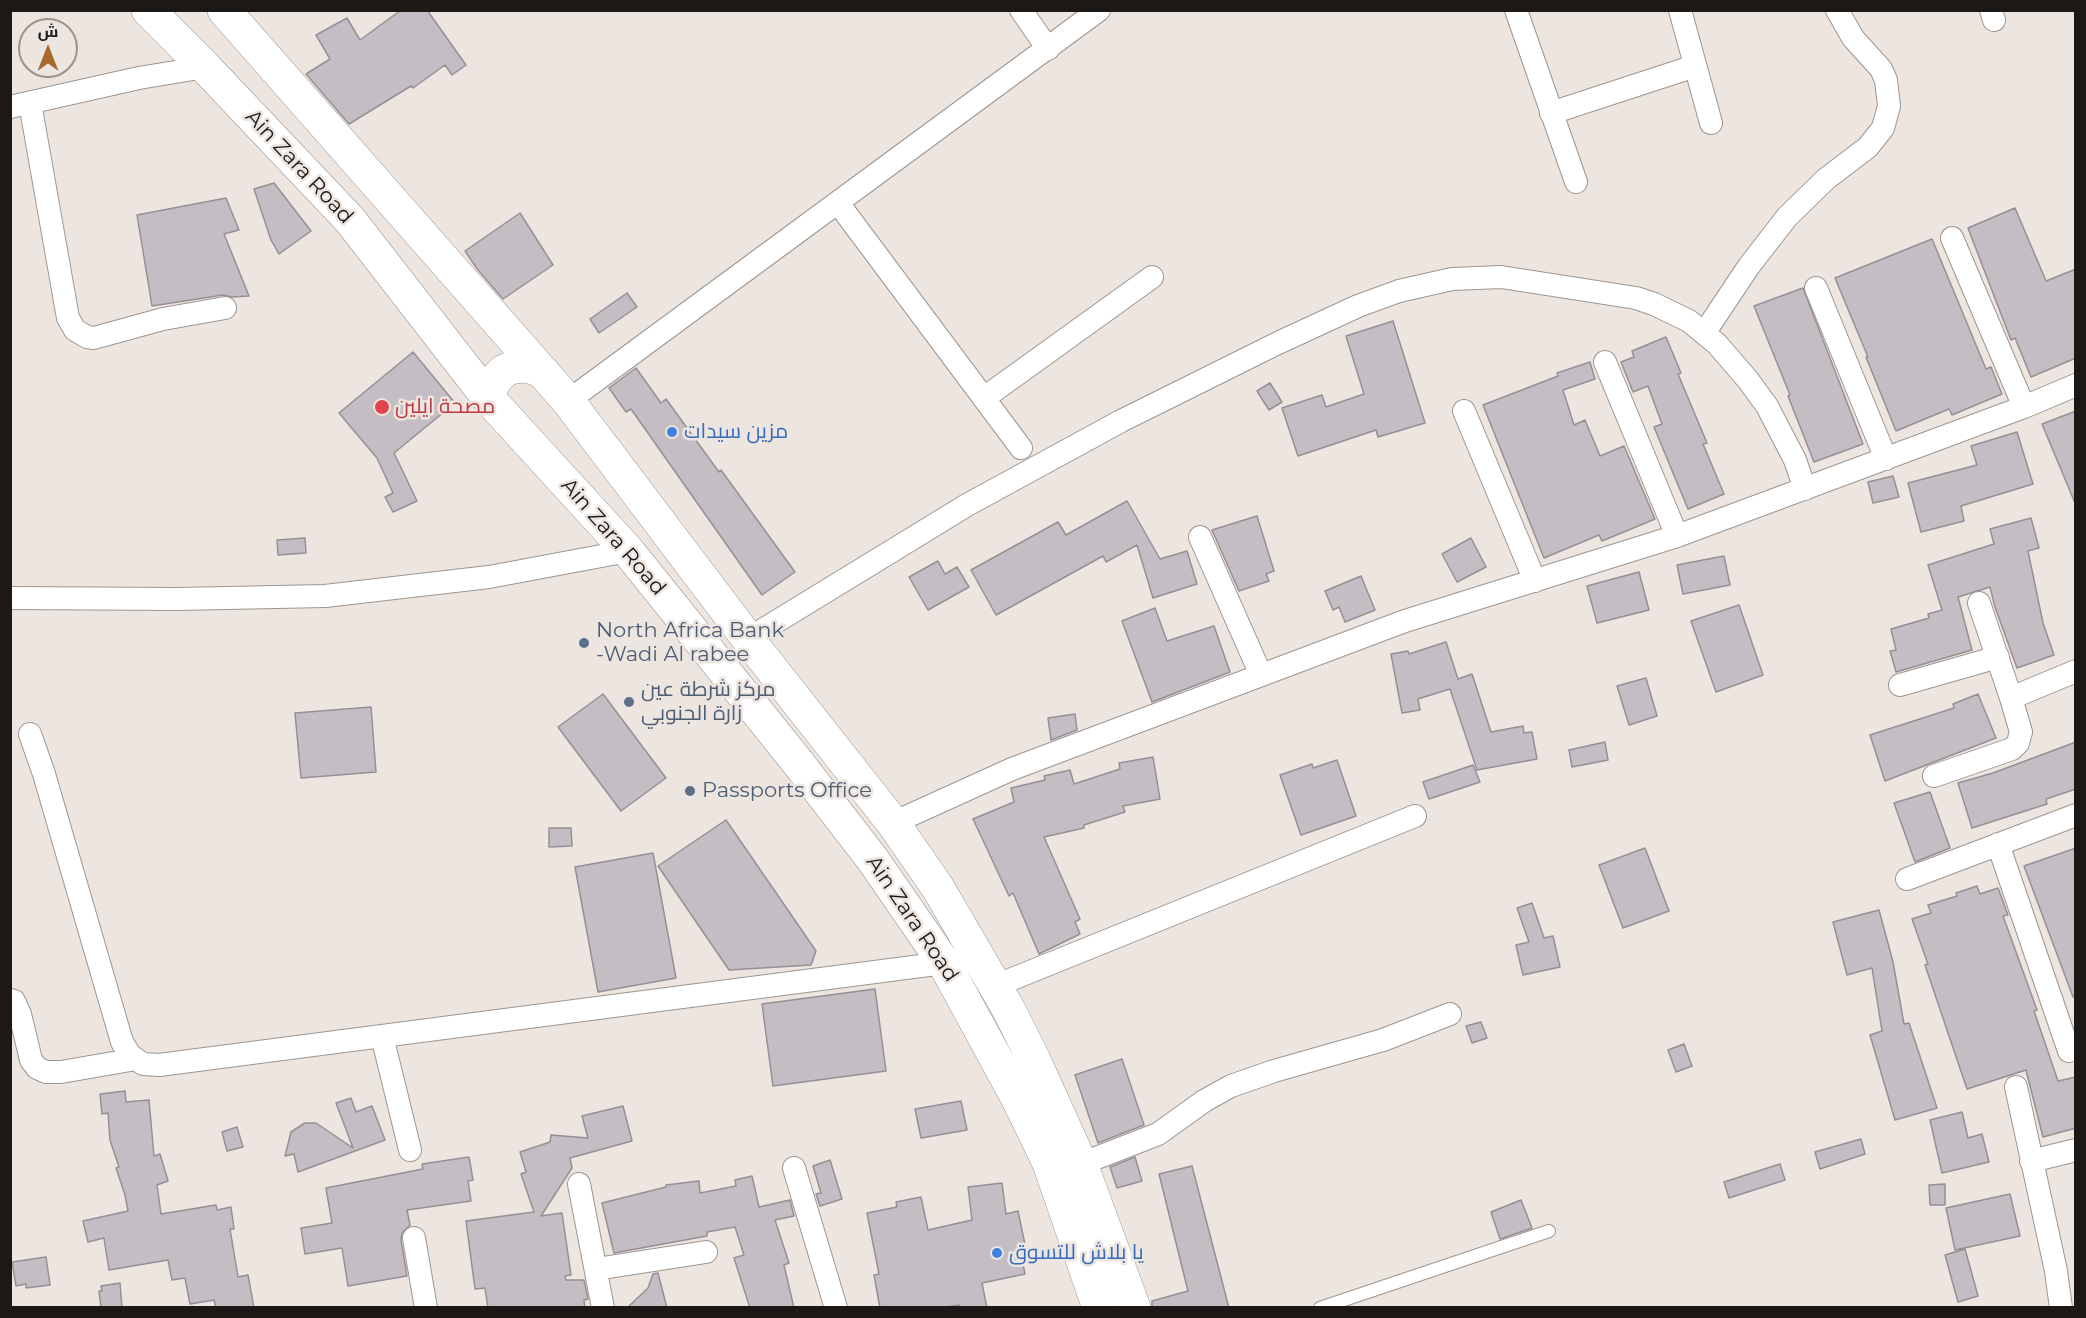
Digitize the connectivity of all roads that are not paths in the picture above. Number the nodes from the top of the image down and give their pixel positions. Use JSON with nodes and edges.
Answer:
{"nodes":[{"id":1,"x":148,"y":10,"type":"edge"},
{"id":2,"x":224,"y":10,"type":"edge"},
{"id":3,"x":1021,"y":10,"type":"edge"},
{"id":4,"x":1099,"y":10,"type":"edge"},
{"id":5,"x":1516,"y":10,"type":"edge"},
{"id":6,"x":1680,"y":10,"type":"edge"},
{"id":7,"x":1837,"y":10,"type":"edge"},
{"id":8,"x":1048,"y":49,"type":"junction"},
{"id":9,"x":1695,"y":66,"type":"junction"},
{"id":10,"x":205,"y":67,"type":"junction"},
{"id":11,"x":20,"y":105,"type":"edge"},
{"id":12,"x":1551,"y":113,"type":"junction"},
{"id":13,"x":1711,"y":123,"type":"dead end"},
{"id":14,"x":1576,"y":182,"type":"dead end"},
{"id":15,"x":838,"y":203,"type":"junction"},
{"id":16,"x":1952,"y":238,"type":"dead end"},
{"id":17,"x":1152,"y":277,"type":"dead end"},
{"id":18,"x":1816,"y":288,"type":"dead end"},
{"id":19,"x":225,"y":308,"type":"dead end"},
{"id":20,"x":1705,"y":332,"type":"junction"},
{"id":21,"x":1605,"y":362,"type":"dead end"},
{"id":22,"x":544,"y":373,"type":"junction"},
{"id":23,"x":2076,"y":385,"type":"edge"},
{"id":24,"x":984,"y":398,"type":"junction"},
{"id":25,"x":489,"y":399,"type":"junction"},
{"id":26,"x":568,"y":401,"type":"junction"},
{"id":27,"x":2024,"y":407,"type":"junction"},
{"id":28,"x":1464,"y":411,"type":"dead end"},
{"id":29,"x":1021,"y":448,"type":"dead end"},
{"id":30,"x":1886,"y":459,"type":"junction"},
{"id":31,"x":1805,"y":489,"type":"junction"},
{"id":32,"x":1677,"y":536,"type":"junction"},
{"id":33,"x":1200,"y":537,"type":"dead end"},
{"id":34,"x":628,"y":551,"type":"junction"},
{"id":35,"x":1535,"y":581,"type":"junction"},
{"id":36,"x":10,"y":598,"type":"edge"},
{"id":37,"x":1979,"y":603,"type":"dead end"},
{"id":38,"x":748,"y":639,"type":"junction"},
{"id":39,"x":1998,"y":657,"type":"junction"},
{"id":40,"x":2076,"y":671,"type":"edge"},
{"id":41,"x":1261,"y":675,"type":"junction"},
{"id":42,"x":1900,"y":685,"type":"dead end"},
{"id":43,"x":2011,"y":698,"type":"junction"},
{"id":44,"x":30,"y":734,"type":"dead end"},
{"id":45,"x":1934,"y":776,"type":"dead end"},
{"id":46,"x":2076,"y":815,"type":"edge"},
{"id":47,"x":1415,"y":816,"type":"dead end"},
{"id":48,"x":893,"y":823,"type":"junction"},
{"id":49,"x":1998,"y":844,"type":"junction"},
{"id":50,"x":1907,"y":879,"type":"dead end"},
{"id":51,"x":945,"y":963,"type":"junction"},
{"id":52,"x":995,"y":986,"type":"junction"},
{"id":53,"x":10,"y":1000,"type":"edge"},
{"id":54,"x":1450,"y":1014,"type":"dead end"},
{"id":55,"x":382,"y":1036,"type":"junction"},
{"id":56,"x":2069,"y":1051,"type":"dead end"},
{"id":57,"x":136,"y":1059,"type":"junction"},
{"id":58,"x":2016,"y":1087,"type":"dead end"},
{"id":59,"x":410,"y":1150,"type":"dead end"},
{"id":60,"x":2076,"y":1150,"type":"edge"},
{"id":61,"x":2031,"y":1161,"type":"junction"},
{"id":62,"x":1081,"y":1164,"type":"junction"},
{"id":63,"x":794,"y":1168,"type":"dead end"},
{"id":64,"x":579,"y":1184,"type":"dead end"},
{"id":65,"x":1549,"y":1231,"type":"dead end"},
{"id":66,"x":414,"y":1238,"type":"dead end"},
{"id":67,"x":706,"y":1252,"type":"dead end"},
{"id":68,"x":596,"y":1269,"type":"junction"},
{"id":69,"x":426,"y":1308,"type":"edge"},
{"id":70,"x":603,"y":1308,"type":"edge"},
{"id":71,"x":836,"y":1308,"type":"edge"},
{"id":72,"x":1098,"y":1308,"type":"edge"},
{"id":73,"x":1134,"y":1308,"type":"edge"},
{"id":74,"x":1320,"y":1308,"type":"edge"},
{"id":75,"x":2061,"y":1308,"type":"edge"}],
"edges":[{"from":1,"to":10,"type":"main road","name":"Ain Zara Road"},
{"from":2,"to":22,"type":"main road","name":"Ain Zara Road"},
{"from":3,"to":8,"type":"street"},
{"from":4,"to":8,"type":"street"},
{"from":5,"to":12,"type":"street"},
{"from":6,"to":9,"type":"street"},
{"from":7,"to":20,"type":"street"},
{"from":8,"to":15,"type":"street"},
{"from":9,"to":12,"type":"street"},
{"from":9,"to":13,"type":"street"},
{"from":10,"to":11,"type":"street"},
{"from":10,"to":25,"type":"main road","name":"Ain Zara Road"},
{"from":11,"to":19,"type":"street"},
{"from":12,"to":14,"type":"street"},
{"from":15,"to":24,"type":"street"},
{"from":15,"to":26,"type":"street"},
{"from":16,"to":27,"type":"street"},
{"from":17,"to":24,"type":"street"},
{"from":18,"to":30,"type":"street"},
{"from":20,"to":31,"type":"street"},
{"from":20,"to":38,"type":"street"},
{"from":21,"to":32,"type":"street"},
{"from":22,"to":25,"type":"main road"},
{"from":22,"to":26,"type":"main road","name":"Ain Zara Road"},
{"from":23,"to":27,"type":"street"},
{"from":24,"to":29,"type":"street"},
{"from":25,"to":34,"type":"main road","name":"Ain Zara Road"},
{"from":26,"to":38,"type":"main road","name":"Ain Zara Road"},
{"from":27,"to":30,"type":"street"},
{"from":28,"to":35,"type":"street"},
{"from":30,"to":31,"type":"street"},
{"from":31,"to":32,"type":"street"},
{"from":32,"to":35,"type":"street"},
{"from":33,"to":41,"type":"street"},
{"from":34,"to":36,"type":"street"},
{"from":34,"to":51,"type":"main road","name":"Ain Zara Road"},
{"from":35,"to":41,"type":"street"},
{"from":37,"to":39,"type":"street"},
{"from":38,"to":48,"type":"main road","name":"Ain Zara Road"},
{"from":39,"to":42,"type":"street"},
{"from":39,"to":43,"type":"street"},
{"from":40,"to":43,"type":"street"},
{"from":41,"to":48,"type":"street"},
{"from":43,"to":45,"type":"street"},
{"from":44,"to":57,"type":"street"},
{"from":46,"to":49,"type":"street"},
{"from":47,"to":52,"type":"street"},
{"from":48,"to":52,"type":"main road","name":"Ain Zara Road"},
{"from":49,"to":50,"type":"street"},
{"from":49,"to":56,"type":"street"},
{"from":51,"to":55,"type":"street"},
{"from":51,"to":72,"type":"main road","name":"Ain Zara Road"},
{"from":52,"to":62,"type":"main road","name":"Ain Zara Road"},
{"from":53,"to":57,"type":"street"},
{"from":54,"to":62,"type":"street"},
{"from":55,"to":57,"type":"street"},
{"from":55,"to":59,"type":"street"},
{"from":58,"to":61,"type":"street"},
{"from":60,"to":61,"type":"street"},
{"from":61,"to":75,"type":"street"},
{"from":62,"to":73,"type":"main road","name":"Ain Zara Road"},
{"from":63,"to":71,"type":"street"},
{"from":64,"to":68,"type":"street"},
{"from":65,"to":74,"type":"lane"},
{"from":66,"to":69,"type":"street"},
{"from":67,"to":68,"type":"street"},
{"from":68,"to":70,"type":"street"}]}
